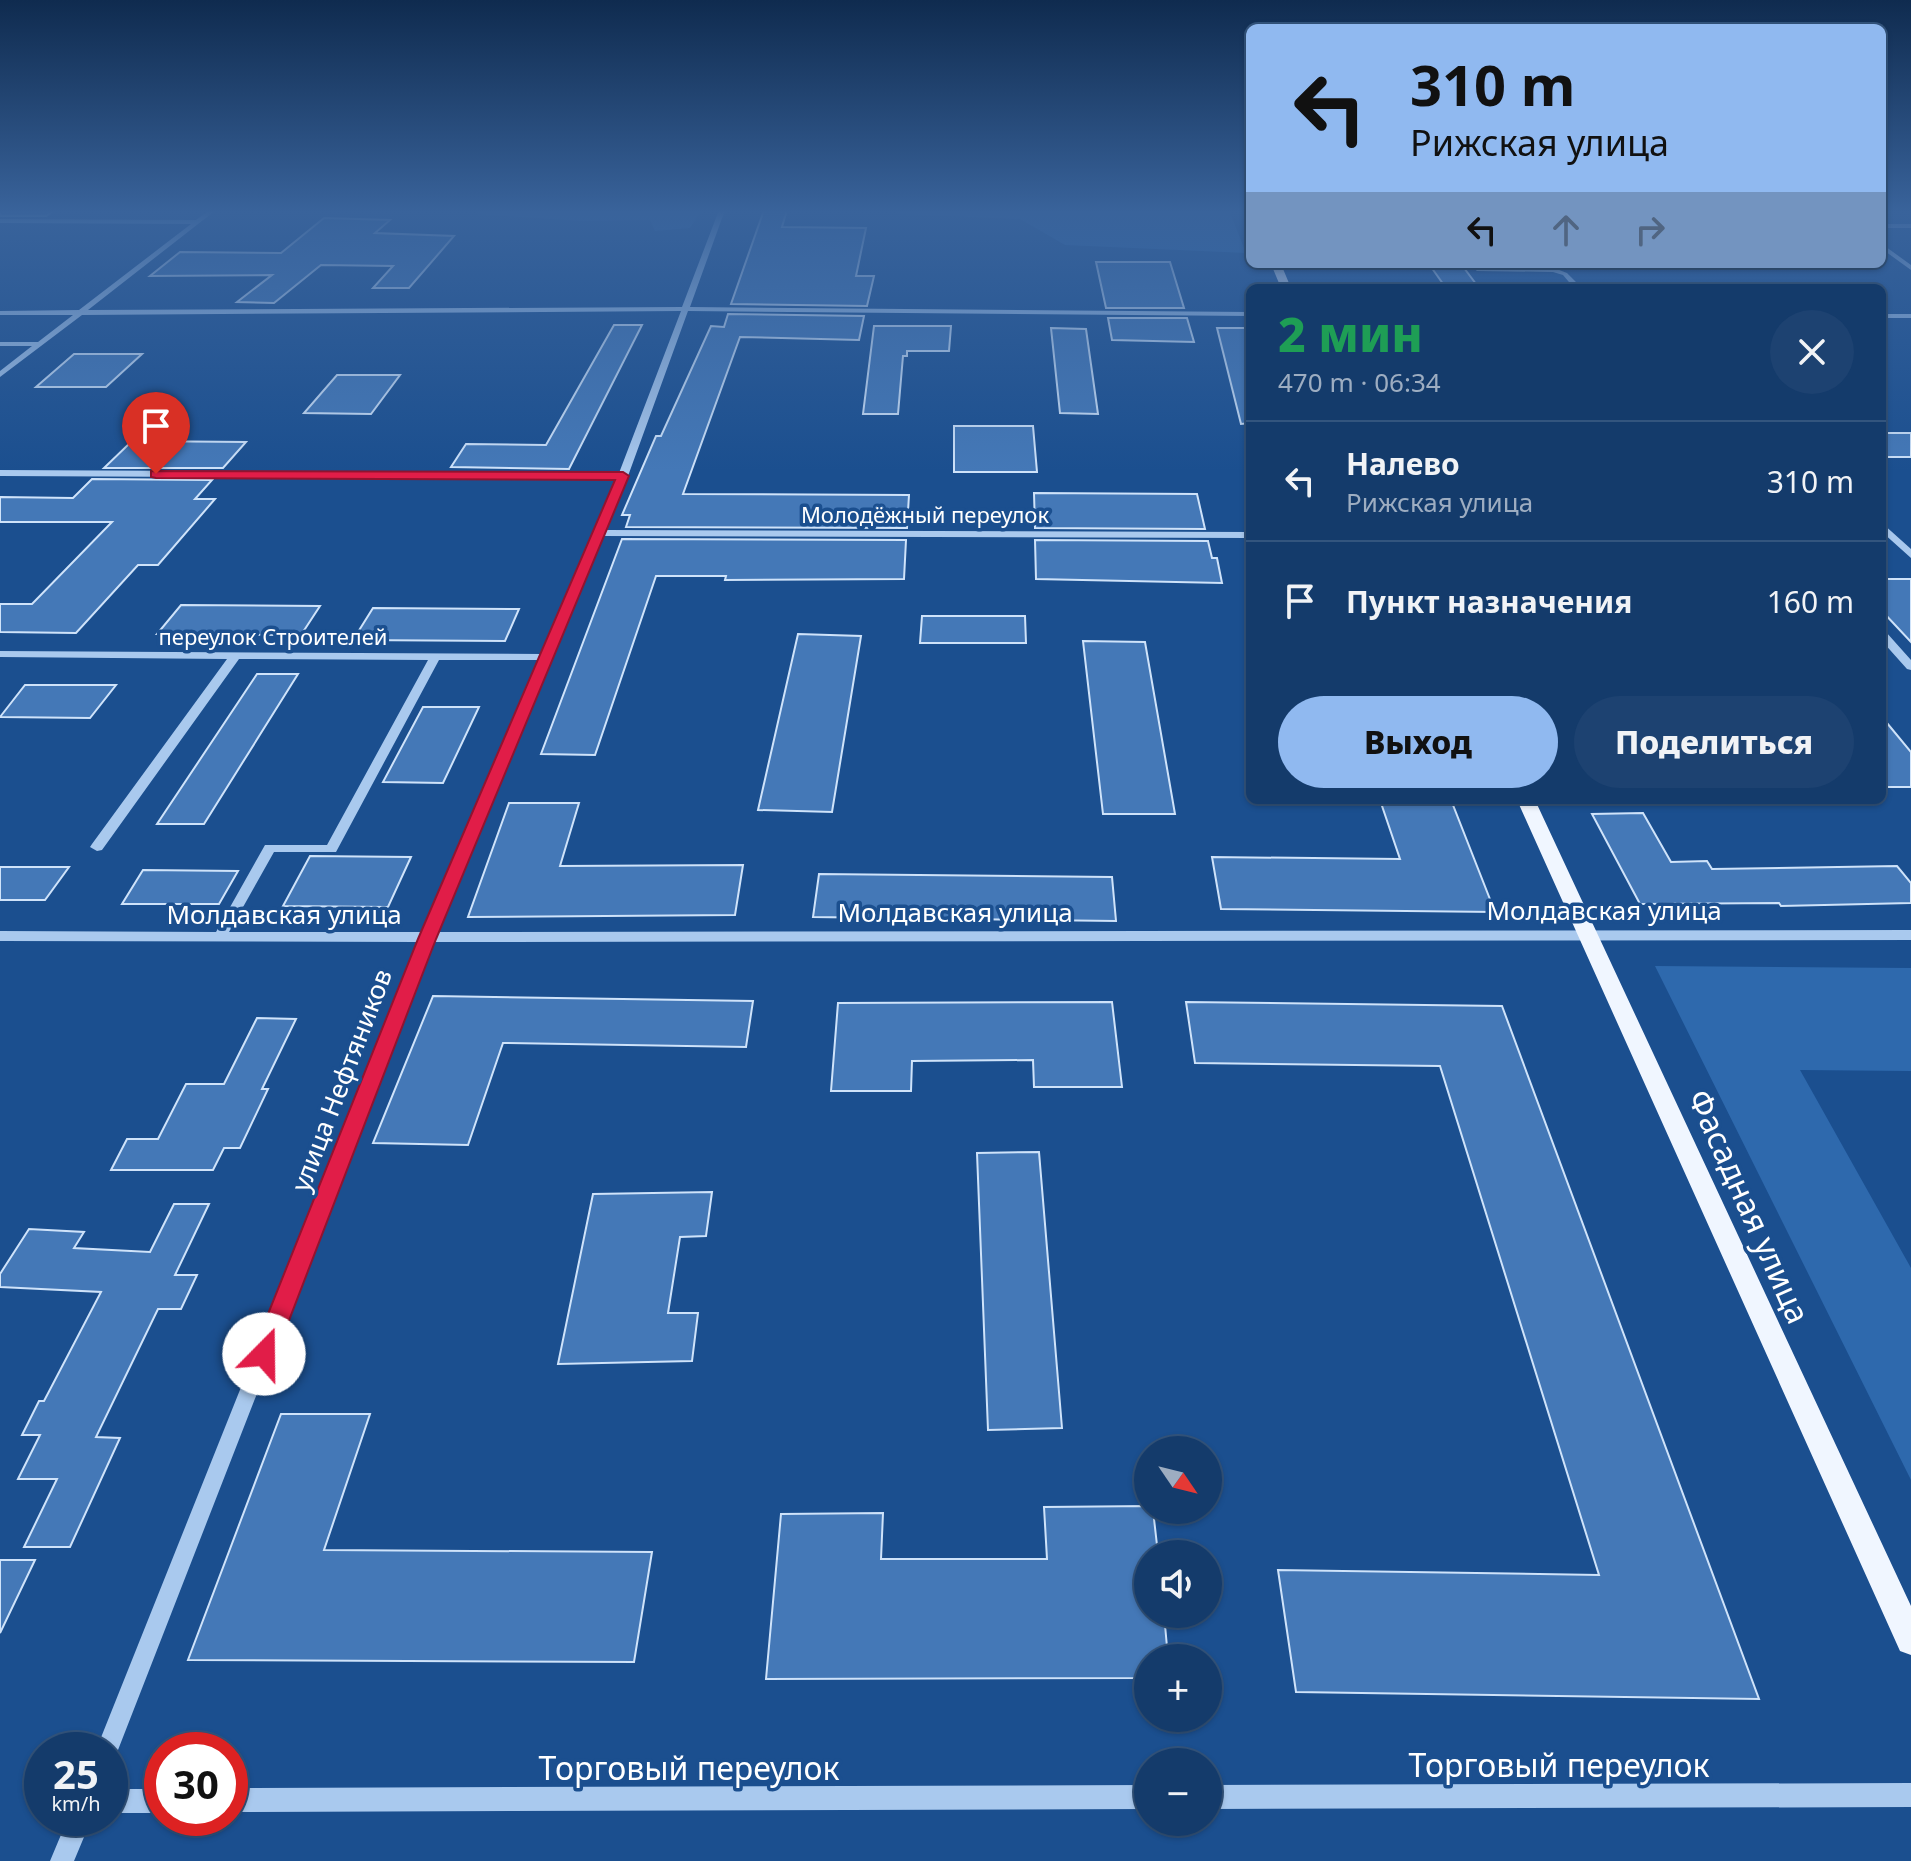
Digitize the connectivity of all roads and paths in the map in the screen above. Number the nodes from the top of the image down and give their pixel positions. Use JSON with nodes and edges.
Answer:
{"nodes":[{"id":1,"x":100,"y":297,"type":"edge"},
{"id":2,"x":690,"y":297,"type":"edge"},
{"id":3,"x":685,"y":309,"type":"junction"},
{"id":4,"x":0,"y":313,"type":"edge"},
{"id":5,"x":79,"y":313,"type":"junction"},
{"id":6,"x":1246,"y":314,"type":"edge"},
{"id":7,"x":1886,"y":316,"type":"edge"},
{"id":8,"x":1911,"y":316,"type":"edge"},
{"id":9,"x":0,"y":344,"type":"edge"},
{"id":10,"x":39,"y":344,"type":"junction"},
{"id":11,"x":0,"y":375,"type":"edge"},
{"id":12,"x":0,"y":473,"type":"edge"},
{"id":13,"x":623,"y":476,"type":"junction"},
{"id":14,"x":1886,"y":530,"type":"edge"},
{"id":15,"x":599,"y":533,"type":"junction"},
{"id":16,"x":1246,"y":535,"type":"edge"},
{"id":17,"x":1911,"y":555,"type":"edge"},
{"id":18,"x":1886,"y":639,"type":"edge"},
{"id":19,"x":0,"y":654,"type":"edge"},
{"id":20,"x":235,"y":656,"type":"junction"},
{"id":21,"x":435,"y":657,"type":"junction"},
{"id":22,"x":546,"y":657,"type":"junction"},
{"id":23,"x":1911,"y":667,"type":"edge"},
{"id":24,"x":1528,"y":804,"type":"edge"},
{"id":25,"x":97,"y":847,"type":"dead end"},
{"id":26,"x":1589,"y":934,"type":"junction"},
{"id":27,"x":1911,"y":935,"type":"edge"},
{"id":28,"x":0,"y":936,"type":"edge"},
{"id":29,"x":219,"y":938,"type":"junction"},
{"id":30,"x":427,"y":939,"type":"junction"},
{"id":31,"x":1911,"y":1640,"type":"edge"},
{"id":32,"x":114,"y":1732,"type":"edge"},
{"id":33,"x":1911,"y":1795,"type":"edge"},
{"id":34,"x":1134,"y":1797,"type":"edge"},
{"id":35,"x":1222,"y":1797,"type":"edge"},
{"id":36,"x":248,"y":1800,"type":"edge"},
{"id":37,"x":72,"y":1836,"type":"edge"},
{"id":38,"x":62,"y":1861,"type":"edge"}],
"edges":[{"from":1,"to":5,"type":"street"},
{"from":2,"to":3,"type":"street","name":"улица Нефтяников"},
{"from":3,"to":5,"type":"street"},
{"from":3,"to":6,"type":"street"},
{"from":3,"to":13,"type":"street","name":"улица Нефтяников"},
{"from":4,"to":5,"type":"street"},
{"from":5,"to":10,"type":"street"},
{"from":7,"to":8,"type":"street"},
{"from":9,"to":10,"type":"street"},
{"from":10,"to":11,"type":"street"},
{"from":12,"to":13,"type":"street"},
{"from":13,"to":15,"type":"street","name":"улица Нефтяников"},
{"from":14,"to":17,"type":"street"},
{"from":15,"to":16,"type":"street","name":"Молодёжный переулок"},
{"from":15,"to":22,"type":"street","name":"улица Нефтяников"},
{"from":18,"to":23,"type":"street"},
{"from":19,"to":20,"type":"street","name":"переулок Строителей"},
{"from":20,"to":21,"type":"street","name":"переулок Строителей"},
{"from":20,"to":25,"type":"street"},
{"from":21,"to":22,"type":"street","name":"переулок Строителей"},
{"from":21,"to":29,"type":"street"},
{"from":22,"to":30,"type":"street","name":"улица Нефтяников"},
{"from":24,"to":26,"type":"main road","name":"Фасадная улица"},
{"from":26,"to":27,"type":"street","name":"Молдавская улица"},
{"from":26,"to":30,"type":"street","name":"Молдавская улица"},
{"from":26,"to":31,"type":"main road","name":"Фасадная улица"},
{"from":28,"to":29,"type":"street","name":"Молдавская улица"},
{"from":29,"to":30,"type":"street","name":"Молдавская улица"},
{"from":30,"to":32,"type":"street","name":"улица Нефтяников"},
{"from":33,"to":35,"type":"street","name":"Торговый переулок"},
{"from":34,"to":36,"type":"street","name":"Торговый переулок"},
{"from":37,"to":38,"type":"street"}]}
